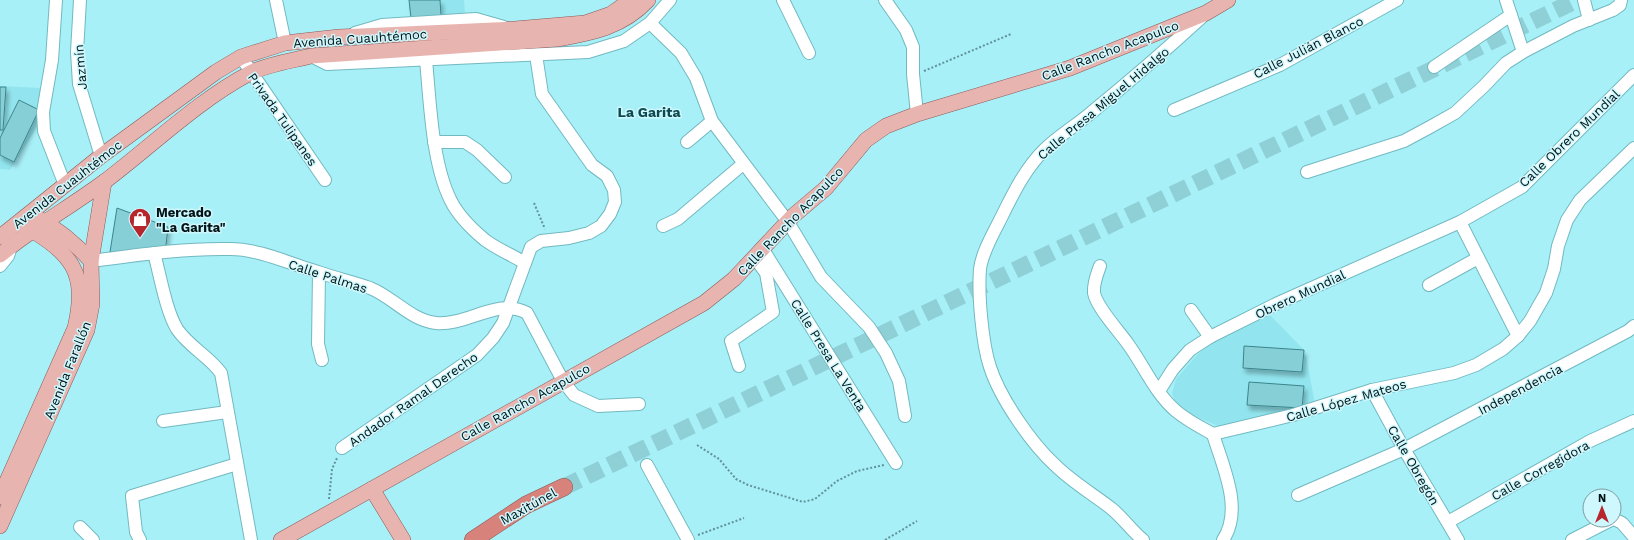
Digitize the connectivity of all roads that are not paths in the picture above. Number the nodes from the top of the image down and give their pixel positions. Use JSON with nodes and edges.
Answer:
{"nodes":[{"id":1,"x":56,"y":0,"type":"edge"},
{"id":2,"x":80,"y":0,"type":"edge"},
{"id":3,"x":276,"y":0,"type":"edge"},
{"id":4,"x":631,"y":0,"type":"edge"},
{"id":5,"x":648,"y":0,"type":"edge"},
{"id":6,"x":670,"y":0,"type":"edge"},
{"id":7,"x":783,"y":0,"type":"edge"},
{"id":8,"x":885,"y":0,"type":"edge"},
{"id":9,"x":1228,"y":0,"type":"edge"},
{"id":10,"x":1398,"y":0,"type":"edge"},
{"id":11,"x":1506,"y":0,"type":"edge"},
{"id":12,"x":1584,"y":0,"type":"edge"},
{"id":13,"x":1622,"y":0,"type":"edge"},
{"id":14,"x":1206,"y":13,"type":"junction"},
{"id":15,"x":1511,"y":15,"type":"junction"},
{"id":16,"x":1589,"y":20,"type":"junction"},
{"id":17,"x":650,"y":23,"type":"junction"},
{"id":18,"x":285,"y":44,"type":"junction"},
{"id":19,"x":1523,"y":52,"type":"junction"},
{"id":20,"x":809,"y":53,"type":"dead end"},
{"id":21,"x":536,"y":55,"type":"junction"},
{"id":22,"x":311,"y":56,"type":"junction"},
{"id":23,"x":241,"y":57,"type":"junction"},
{"id":24,"x":426,"y":60,"type":"junction"},
{"id":25,"x":1434,"y":67,"type":"dead end"},
{"id":26,"x":251,"y":73,"type":"junction"},
{"id":27,"x":1634,"y":75,"type":"edge"},
{"id":28,"x":1174,"y":110,"type":"dead end"},
{"id":29,"x":917,"y":114,"type":"junction"},
{"id":30,"x":712,"y":121,"type":"junction"},
{"id":31,"x":434,"y":142,"type":"junction"},
{"id":32,"x":687,"y":142,"type":"dead end"},
{"id":33,"x":1634,"y":148,"type":"edge"},
{"id":34,"x":101,"y":156,"type":"junction"},
{"id":35,"x":743,"y":164,"type":"junction"},
{"id":36,"x":1307,"y":172,"type":"dead end"},
{"id":37,"x":505,"y":177,"type":"dead end"},
{"id":38,"x":325,"y":180,"type":"dead end"},
{"id":39,"x":104,"y":182,"type":"junction"},
{"id":40,"x":65,"y":185,"type":"junction"},
{"id":41,"x":29,"y":213,"type":"junction"},
{"id":42,"x":17,"y":222,"type":"junction"},
{"id":43,"x":788,"y":222,"type":"junction"},
{"id":44,"x":1460,"y":222,"type":"junction"},
{"id":45,"x":38,"y":226,"type":"junction"},
{"id":46,"x":664,"y":226,"type":"dead end"},
{"id":47,"x":2,"y":240,"type":"edge"},
{"id":48,"x":154,"y":253,"type":"junction"},
{"id":49,"x":759,"y":253,"type":"junction"},
{"id":50,"x":1478,"y":258,"type":"junction"},
{"id":51,"x":91,"y":261,"type":"junction"},
{"id":52,"x":525,"y":263,"type":"junction"},
{"id":53,"x":0,"y":266,"type":"edge"},
{"id":54,"x":1100,"y":266,"type":"dead end"},
{"id":55,"x":319,"y":273,"type":"junction"},
{"id":56,"x":86,"y":283,"type":"junction"},
{"id":57,"x":1429,"y":285,"type":"dead end"},
{"id":58,"x":508,"y":308,"type":"junction"},
{"id":59,"x":1191,"y":310,"type":"dead end"},
{"id":60,"x":1634,"y":326,"type":"edge"},
{"id":61,"x":1518,"y":336,"type":"junction"},
{"id":62,"x":1210,"y":337,"type":"junction"},
{"id":63,"x":322,"y":360,"type":"dead end"},
{"id":64,"x":740,"y":366,"type":"dead end"},
{"id":65,"x":563,"y":381,"type":"junction"},
{"id":66,"x":1372,"y":390,"type":"junction"},
{"id":67,"x":1159,"y":391,"type":"junction"},
{"id":68,"x":639,"y":404,"type":"dead end"},
{"id":69,"x":227,"y":412,"type":"junction"},
{"id":70,"x":905,"y":416,"type":"dead end"},
{"id":71,"x":1634,"y":421,"type":"edge"},
{"id":72,"x":163,"y":422,"type":"dead end"},
{"id":73,"x":1213,"y":434,"type":"junction"},
{"id":74,"x":342,"y":448,"type":"road end"},
{"id":75,"x":1404,"y":449,"type":"junction"},
{"id":76,"x":896,"y":463,"type":"road end"},
{"id":77,"x":237,"y":464,"type":"junction"},
{"id":78,"x":647,"y":465,"type":"dead end"},
{"id":79,"x":564,"y":487,"type":"tunnel mouth"},
{"id":80,"x":372,"y":490,"type":"junction"},
{"id":81,"x":1298,"y":495,"type":"dead end"},
{"id":82,"x":0,"y":497,"type":"edge"},
{"id":83,"x":1448,"y":522,"type":"junction"},
{"id":84,"x":1622,"y":523,"type":"edge"},
{"id":85,"x":0,"y":526,"type":"edge"},
{"id":86,"x":80,"y":527,"type":"dead end"},
{"id":87,"x":1595,"y":528,"type":"edge"},
{"id":88,"x":1634,"y":537,"type":"edge"},
{"id":89,"x":93,"y":540,"type":"edge"},
{"id":90,"x":140,"y":540,"type":"edge"},
{"id":91,"x":251,"y":540,"type":"edge"},
{"id":92,"x":281,"y":540,"type":"edge"},
{"id":93,"x":403,"y":540,"type":"edge"},
{"id":94,"x":473,"y":540,"type":"edge"},
{"id":95,"x":688,"y":540,"type":"edge"},
{"id":96,"x":1143,"y":540,"type":"edge"},
{"id":97,"x":1223,"y":540,"type":"edge"},
{"id":98,"x":1458,"y":540,"type":"edge"},
{"id":99,"x":1572,"y":540,"type":"edge"}],
"edges":[{"from":1,"to":40,"type":"street"},
{"from":2,"to":34,"type":"street","name":"Jazmín"},
{"from":3,"to":18,"type":"street"},
{"from":4,"to":18,"type":"main road","name":"Avenida Cuauhtémoc"},
{"from":5,"to":22,"type":"main road","name":"Avenida Cuauhtémoc"},
{"from":6,"to":17,"type":"street","name":"Avenida Cuauhtémoc"},
{"from":7,"to":20,"type":"street"},
{"from":8,"to":29,"type":"street"},
{"from":9,"to":14,"type":"main road","name":"Calle Rancho Acapulco"},
{"from":10,"to":28,"type":"street","name":"Calle Julián Blanco"},
{"from":11,"to":15,"type":"street"},
{"from":12,"to":16,"type":"street"},
{"from":13,"to":16,"type":"street"},
{"from":14,"to":29,"type":"main road","name":"Calle Rancho Acapulco"},
{"from":14,"to":96,"type":"street","name":"Calle Presa Miguel Hidalgo"},
{"from":15,"to":19,"type":"street"},
{"from":15,"to":25,"type":"street"},
{"from":16,"to":19,"type":"street"},
{"from":17,"to":21,"type":"street","name":"Avenida Cuauhtémoc"},
{"from":17,"to":30,"type":"street"},
{"from":18,"to":23,"type":"main road","name":"Avenida Cuauhtémoc"},
{"from":19,"to":36,"type":"street"},
{"from":21,"to":24,"type":"street","name":"Avenida Cuauhtémoc"},
{"from":21,"to":52,"type":"street","name":"Andador Ramal Derecho"},
{"from":22,"to":24,"type":"street","name":"Avenida Cuauhtémoc"},
{"from":22,"to":26,"type":"main road","name":"Avenida Cuauhtémoc"},
{"from":23,"to":26,"type":"street","name":"Privada Tulipanes"},
{"from":23,"to":34,"type":"main road","name":"Avenida Cuauhtémoc"},
{"from":24,"to":31,"type":"street"},
{"from":26,"to":38,"type":"street","name":"Privada Tulipanes"},
{"from":26,"to":39,"type":"main road","name":"Avenida Cuauhtémoc"},
{"from":27,"to":44,"type":"street","name":"Calle Obrero Mundial"},
{"from":29,"to":43,"type":"main road","name":"Calle Rancho Acapulco"},
{"from":30,"to":32,"type":"street"},
{"from":30,"to":35,"type":"street"},
{"from":31,"to":37,"type":"street"},
{"from":31,"to":52,"type":"street"},
{"from":33,"to":61,"type":"street","name":"Calle López Mateos"},
{"from":34,"to":40,"type":"main road","name":"Avenida Cuauhtémoc"},
{"from":35,"to":43,"type":"street"},
{"from":35,"to":46,"type":"street"},
{"from":39,"to":45,"type":"main road","name":"Avenida Cuauhtémoc"},
{"from":39,"to":51,"type":"main road"},
{"from":40,"to":41,"type":"main road","name":"Avenida Cuauhtémoc"},
{"from":41,"to":42,"type":"main road","name":"Avenida Cuauhtémoc"},
{"from":41,"to":45,"type":"main road","name":"Avenida Farallón"},
{"from":42,"to":45,"type":"main road","name":"Avenida Farallón"},
{"from":42,"to":47,"type":"main road","name":"Avenida Cuauhtémoc"},
{"from":43,"to":49,"type":"main road","name":"Calle Rancho Acapulco"},
{"from":43,"to":70,"type":"street"},
{"from":44,"to":50,"type":"street"},
{"from":44,"to":62,"type":"street","name":"Obrero Mundial"},
{"from":45,"to":47,"type":"main road","name":"Avenida Cuauhtémoc"},
{"from":45,"to":51,"type":"main road","name":"Avenida Farallón"},
{"from":45,"to":56,"type":"main road","name":"Avenida Farallón"},
{"from":47,"to":53,"type":"street"},
{"from":48,"to":51,"type":"street","name":"Calle Palmas"},
{"from":48,"to":55,"type":"street","name":"Calle Palmas"},
{"from":48,"to":69,"type":"street"},
{"from":49,"to":64,"type":"street"},
{"from":49,"to":65,"type":"main road","name":"Calle Rancho Acapulco"},
{"from":49,"to":76,"type":"street","name":"Calle Presa La Venta"},
{"from":50,"to":57,"type":"street"},
{"from":50,"to":61,"type":"street"},
{"from":51,"to":56,"type":"main road","name":"Avenida Farallón"},
{"from":52,"to":58,"type":"street","name":"Andador Ramal Derecho"},
{"from":54,"to":67,"type":"street"},
{"from":55,"to":58,"type":"street","name":"Calle Palmas"},
{"from":55,"to":63,"type":"street"},
{"from":56,"to":82,"type":"main road","name":"Avenida Farallón"},
{"from":56,"to":85,"type":"main road","name":"Avenida Farallón"},
{"from":58,"to":65,"type":"street","name":"Calle Palmas"},
{"from":58,"to":74,"type":"street","name":"Andador Ramal Derecho"},
{"from":59,"to":62,"type":"street"},
{"from":60,"to":75,"type":"street","name":"Independencia"},
{"from":61,"to":66,"type":"street","name":"Calle López Mateos"},
{"from":62,"to":67,"type":"street","name":"Obrero Mundial"},
{"from":65,"to":68,"type":"street","name":"Calle Palmas"},
{"from":65,"to":80,"type":"main road","name":"Calle Rancho Acapulco"},
{"from":66,"to":73,"type":"street","name":"Calle López Mateos"},
{"from":66,"to":75,"type":"street","name":"Calle Obregón"},
{"from":67,"to":73,"type":"street"},
{"from":69,"to":72,"type":"street"},
{"from":69,"to":77,"type":"street"},
{"from":71,"to":83,"type":"street","name":"Calle Corregidora"},
{"from":73,"to":97,"type":"street"},
{"from":75,"to":81,"type":"street","name":"Independencia"},
{"from":75,"to":83,"type":"street","name":"Calle Obregón"},
{"from":77,"to":90,"type":"street"},
{"from":77,"to":91,"type":"street"},
{"from":78,"to":95,"type":"street"},
{"from":79,"to":94,"type":"highway","name":"Maxitúnel"},
{"from":80,"to":92,"type":"main road","name":"Calle Rancho Acapulco"},
{"from":80,"to":93,"type":"main road"},
{"from":83,"to":98,"type":"street","name":"Calle Obregón"},
{"from":84,"to":88,"type":"street"},
{"from":86,"to":89,"type":"street"},
{"from":87,"to":99,"type":"street"}]}
